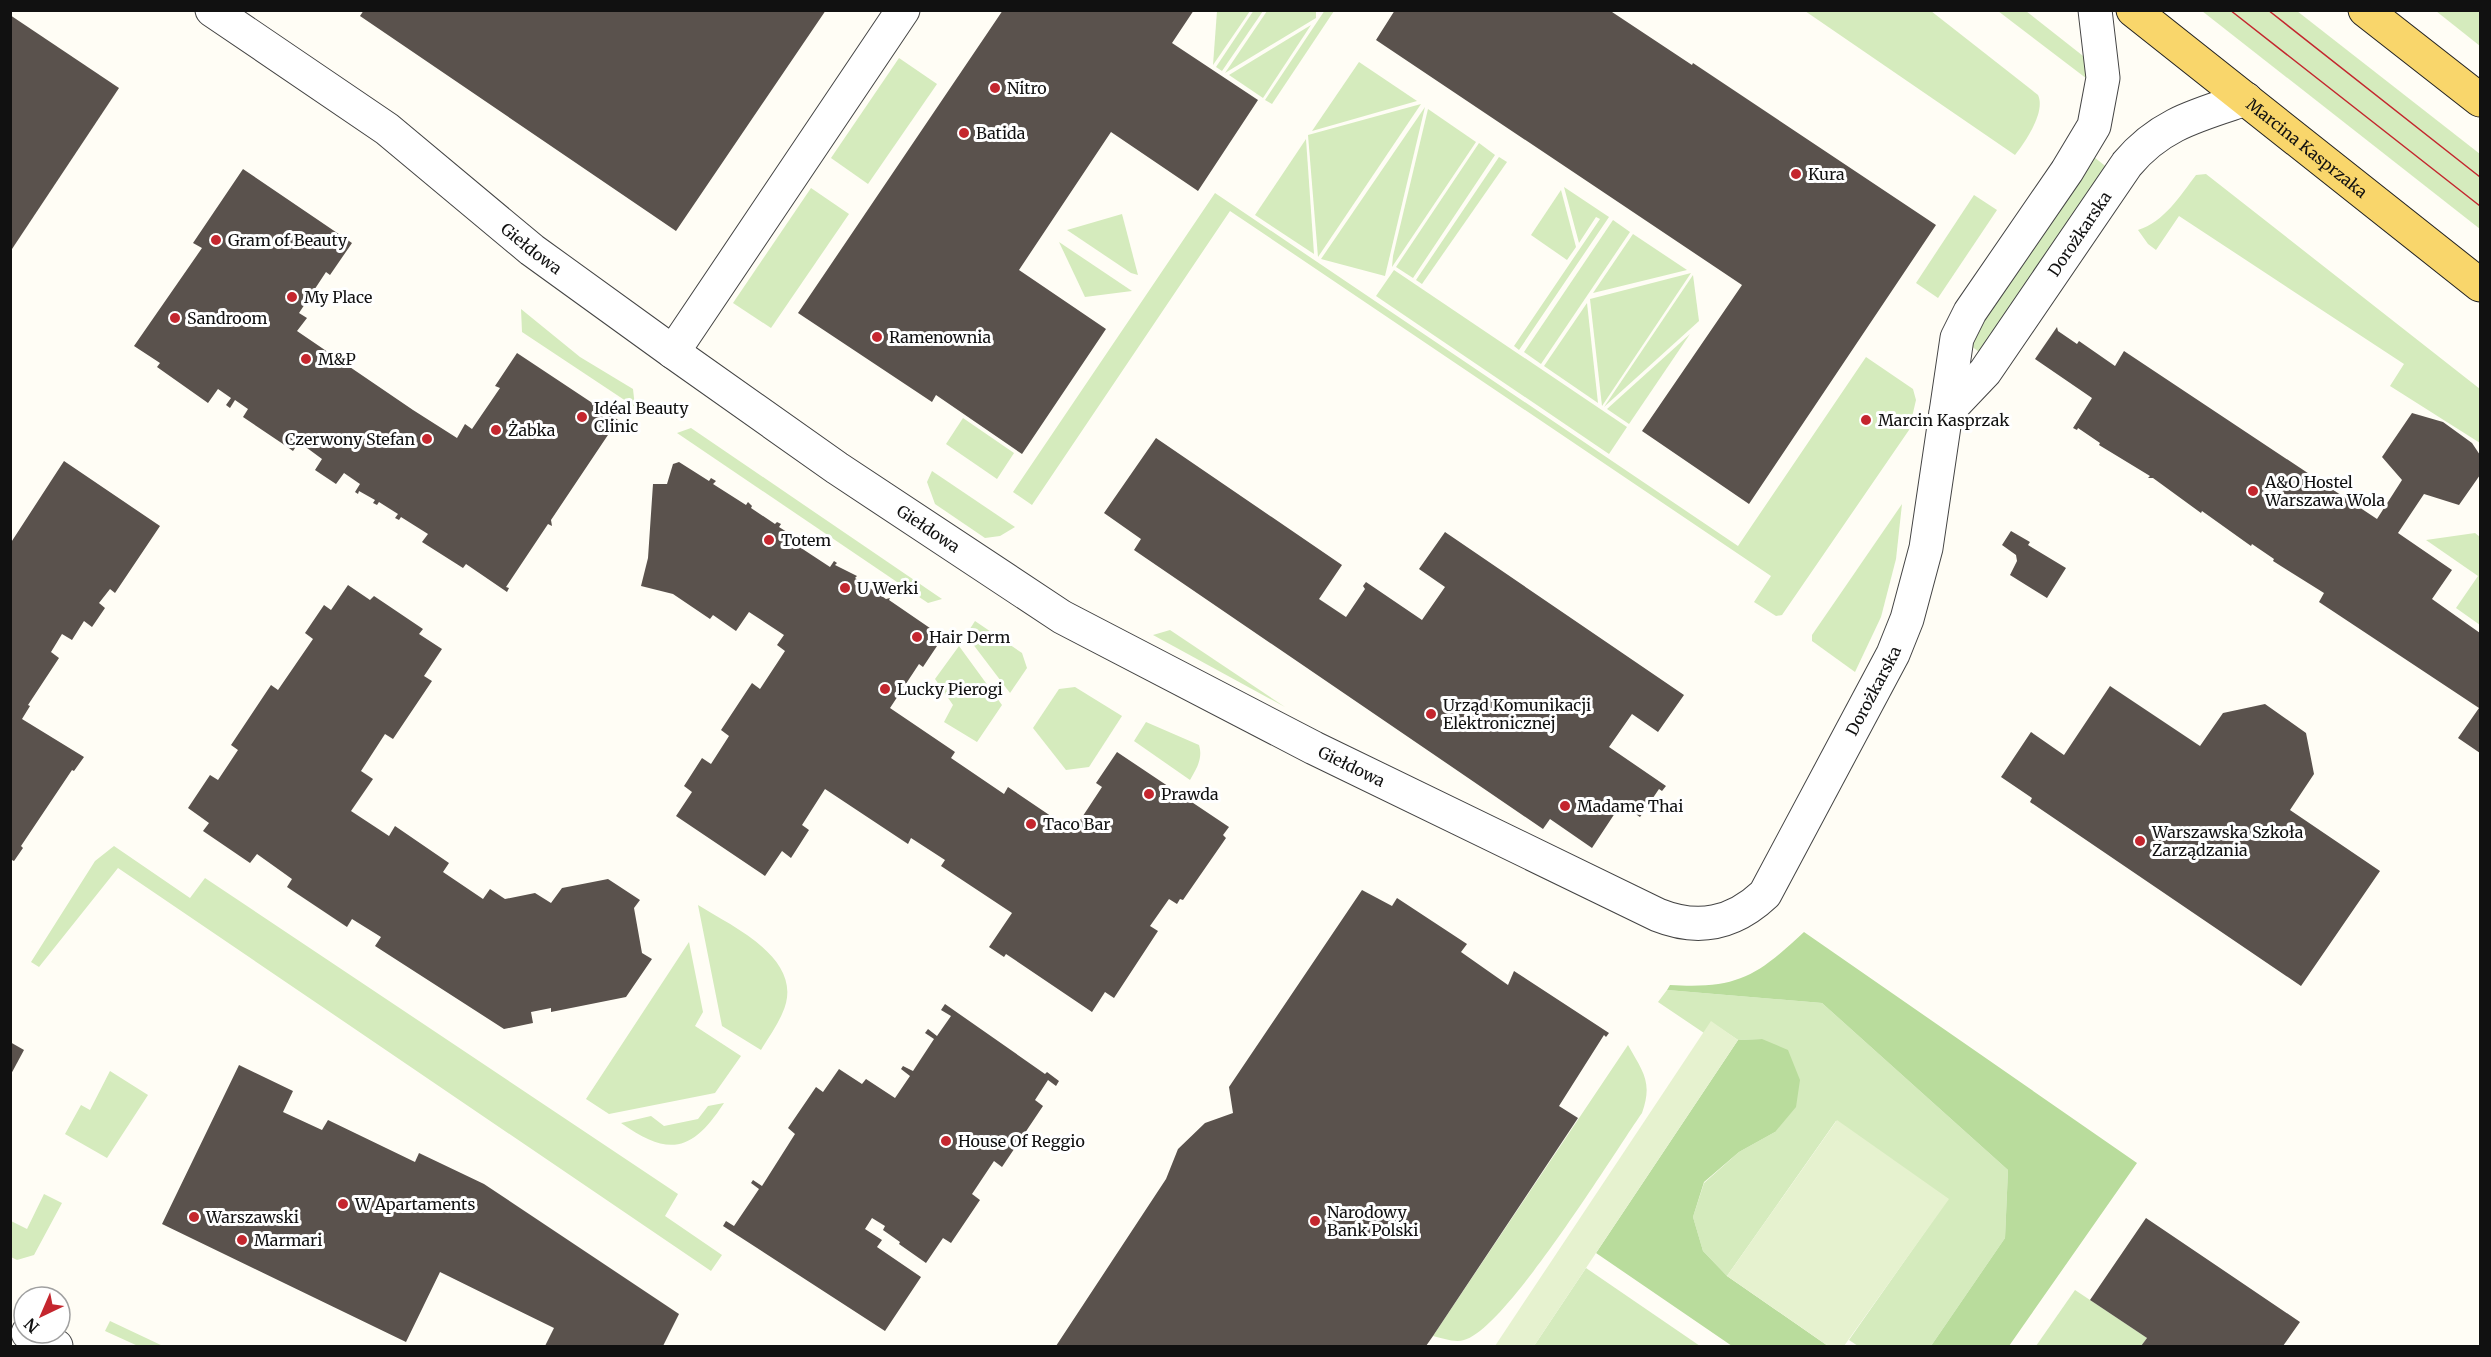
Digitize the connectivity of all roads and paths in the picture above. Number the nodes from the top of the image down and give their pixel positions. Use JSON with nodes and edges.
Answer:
{"nodes":[{"id":1,"x":212,"y":10,"type":"edge"},
{"id":2,"x":903,"y":10,"type":"edge"},
{"id":3,"x":2095,"y":10,"type":"edge"},
{"id":4,"x":2133,"y":10,"type":"edge"},
{"id":5,"x":2365,"y":10,"type":"edge"},
{"id":6,"x":2246,"y":99,"type":"junction"},
{"id":7,"x":2481,"y":100,"type":"edge"},
{"id":8,"x":2481,"y":285,"type":"edge"},
{"id":9,"x":673,"y":352,"type":"junction"},
{"id":10,"x":1946,"y":413,"type":"junction"},
{"id":11,"x":1714,"y":923,"type":"joint"}],
"edges":[{"from":1,"to":9,"type":"street","name":"Giełdowa"},
{"from":2,"to":9,"type":"street"},
{"from":3,"to":10,"type":"street","name":"Dorożkarska"},
{"from":4,"to":6,"type":"main road","name":"Marcina Kasprzaka"},
{"from":5,"to":7,"type":"main road"},
{"from":6,"to":8,"type":"main road","name":"Marcina Kasprzaka"},
{"from":6,"to":10,"type":"street","name":"Dorożkarska"},
{"from":9,"to":11,"type":"street","name":"Giełdowa"},
{"from":10,"to":11,"type":"street","name":"Dorożkarska"}]}
